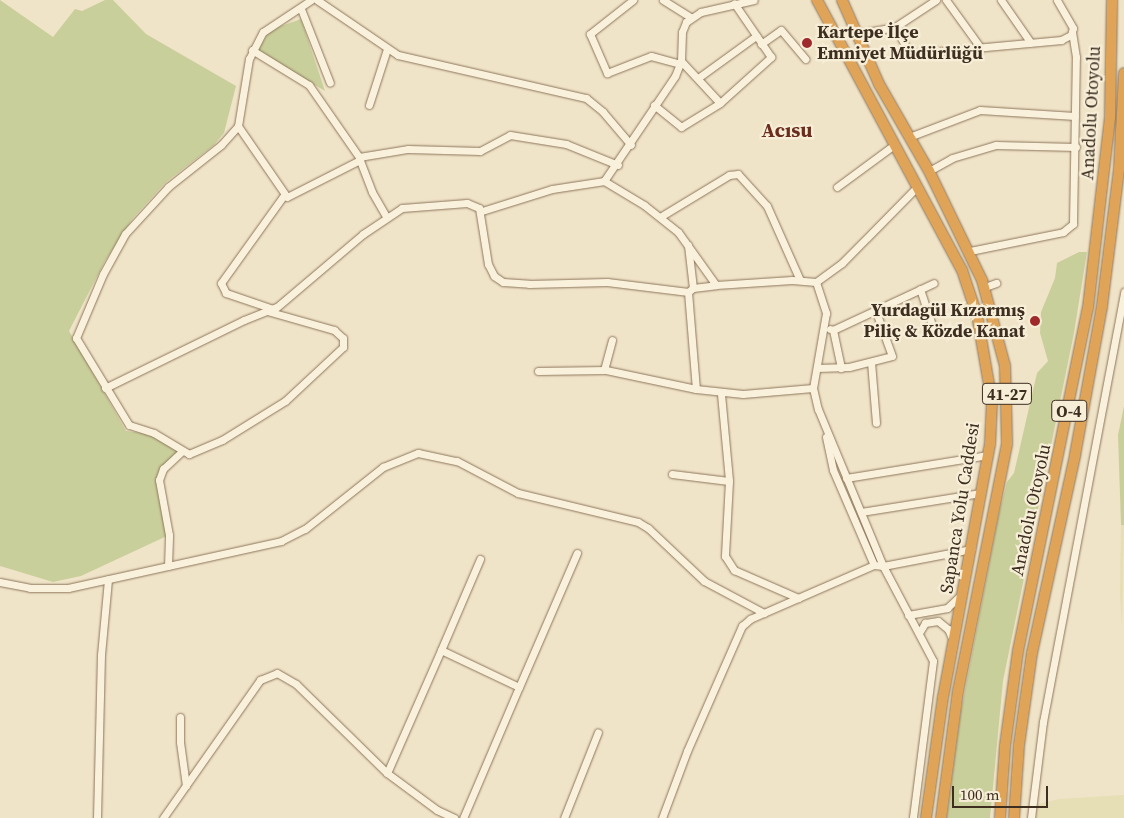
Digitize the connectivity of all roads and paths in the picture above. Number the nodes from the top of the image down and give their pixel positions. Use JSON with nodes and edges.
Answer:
{"nodes":[{"id":1,"x":311,"y":0,"type":"edge"},
{"id":2,"x":317,"y":0,"type":"edge"},
{"id":3,"x":633,"y":0,"type":"edge"},
{"id":4,"x":663,"y":0,"type":"edge"},
{"id":5,"x":754,"y":0,"type":"edge"},
{"id":6,"x":817,"y":0,"type":"edge"},
{"id":7,"x":842,"y":0,"type":"edge"},
{"id":8,"x":936,"y":0,"type":"edge"},
{"id":9,"x":946,"y":0,"type":"edge"},
{"id":10,"x":1001,"y":0,"type":"edge"},
{"id":11,"x":1057,"y":0,"type":"edge"},
{"id":12,"x":1112,"y":0,"type":"edge"},
{"id":13,"x":734,"y":3,"type":"junction"},
{"id":14,"x":301,"y":9,"type":"junction"},
{"id":15,"x":690,"y":17,"type":"junction"},
{"id":16,"x":895,"y":27,"type":"junction"},
{"id":17,"x":1072,"y":32,"type":"junction"},
{"id":18,"x":856,"y":34,"type":"junction"},
{"id":19,"x":756,"y":36,"type":"junction"},
{"id":20,"x":1032,"y":43,"type":"junction"},
{"id":21,"x":761,"y":44,"type":"junction"},
{"id":22,"x":980,"y":47,"type":"junction"},
{"id":23,"x":387,"y":49,"type":"junction"},
{"id":24,"x":252,"y":50,"type":"junction"},
{"id":25,"x":804,"y":59,"type":"dead end"},
{"id":26,"x":680,"y":63,"type":"junction"},
{"id":27,"x":1124,"y":73,"type":"edge"},
{"id":28,"x":698,"y":78,"type":"junction"},
{"id":29,"x":330,"y":83,"type":"dead end"},
{"id":30,"x":720,"y":103,"type":"junction"},
{"id":31,"x":369,"y":105,"type":"dead end"},
{"id":32,"x":654,"y":105,"type":"junction"},
{"id":33,"x":1075,"y":116,"type":"junction"},
{"id":34,"x":238,"y":126,"type":"junction"},
{"id":35,"x":909,"y":138,"type":"junction"},
{"id":36,"x":631,"y":145,"type":"junction"},
{"id":37,"x":894,"y":145,"type":"junction"},
{"id":38,"x":1076,"y":147,"type":"junction"},
{"id":39,"x":359,"y":159,"type":"junction"},
{"id":40,"x":618,"y":164,"type":"junction"},
{"id":41,"x":929,"y":171,"type":"junction"},
{"id":42,"x":604,"y":181,"type":"junction"},
{"id":43,"x":837,"y":187,"type":"dead end"},
{"id":44,"x":917,"y":187,"type":"junction"},
{"id":45,"x":284,"y":195,"type":"junction"},
{"id":46,"x":482,"y":211,"type":"junction"},
{"id":47,"x":386,"y":216,"type":"junction"},
{"id":48,"x":660,"y":217,"type":"junction"},
{"id":49,"x":687,"y":242,"type":"junction"},
{"id":50,"x":970,"y":251,"type":"junction"},
{"id":51,"x":800,"y":280,"type":"junction"},
{"id":52,"x":816,"y":282,"type":"junction"},
{"id":53,"x":996,"y":283,"type":"dead end"},
{"id":54,"x":716,"y":284,"type":"junction"},
{"id":55,"x":934,"y":284,"type":"dead end"},
{"id":56,"x":984,"y":287,"type":"junction"},
{"id":57,"x":920,"y":289,"type":"junction"},
{"id":58,"x":690,"y":290,"type":"junction"},
{"id":59,"x":1124,"y":292,"type":"edge"},
{"id":60,"x":875,"y":309,"type":"junction"},
{"id":61,"x":270,"y":310,"type":"junction"},
{"id":62,"x":824,"y":326,"type":"junction"},
{"id":63,"x":934,"y":328,"type":"dead end"},
{"id":64,"x":833,"y":330,"type":"junction"},
{"id":65,"x":612,"y":340,"type":"dead end"},
{"id":66,"x":871,"y":362,"type":"junction"},
{"id":67,"x":817,"y":368,"type":"junction"},
{"id":68,"x":841,"y":368,"type":"junction"},
{"id":69,"x":604,"y":370,"type":"junction"},
{"id":70,"x":538,"y":371,"type":"dead end"},
{"id":71,"x":105,"y":388,"type":"junction"},
{"id":72,"x":813,"y":388,"type":"junction"},
{"id":73,"x":696,"y":389,"type":"junction"},
{"id":74,"x":721,"y":394,"type":"junction"},
{"id":75,"x":876,"y":423,"type":"dead end"},
{"id":76,"x":826,"y":434,"type":"junction"},
{"id":77,"x":182,"y":451,"type":"junction"},
{"id":78,"x":988,"y":454,"type":"junction"},
{"id":79,"x":672,"y":474,"type":"dead end"},
{"id":80,"x":846,"y":478,"type":"junction"},
{"id":81,"x":729,"y":482,"type":"junction"},
{"id":82,"x":980,"y":493,"type":"junction"},
{"id":83,"x":861,"y":512,"type":"junction"},
{"id":84,"x":970,"y":549,"type":"junction"},
{"id":85,"x":578,"y":553,"type":"dead end"},
{"id":86,"x":480,"y":559,"type":"dead end"},
{"id":87,"x":874,"y":565,"type":"junction"},
{"id":88,"x":168,"y":566,"type":"junction"},
{"id":89,"x":883,"y":566,"type":"junction"},
{"id":90,"x":108,"y":579,"type":"junction"},
{"id":91,"x":0,"y":582,"type":"edge"},
{"id":92,"x":962,"y":593,"type":"junction"},
{"id":93,"x":798,"y":598,"type":"junction"},
{"id":94,"x":764,"y":613,"type":"junction"},
{"id":95,"x":908,"y":614,"type":"junction"},
{"id":96,"x":919,"y":633,"type":"junction"},
{"id":97,"x":954,"y":643,"type":"junction"},
{"id":98,"x":441,"y":650,"type":"junction"},
{"id":99,"x":519,"y":687,"type":"junction"},
{"id":100,"x":180,"y":717,"type":"dead end"},
{"id":101,"x":598,"y":732,"type":"dead end"},
{"id":102,"x":387,"y":773,"type":"junction"},
{"id":103,"x":186,"y":786,"type":"junction"},
{"id":104,"x":97,"y":818,"type":"edge"},
{"id":105,"x":163,"y":818,"type":"edge"},
{"id":106,"x":454,"y":818,"type":"edge"},
{"id":107,"x":463,"y":818,"type":"edge"},
{"id":108,"x":564,"y":818,"type":"edge"},
{"id":109,"x":662,"y":818,"type":"edge"},
{"id":110,"x":913,"y":818,"type":"edge"},
{"id":111,"x":926,"y":818,"type":"edge"},
{"id":112,"x":941,"y":818,"type":"edge"},
{"id":113,"x":1000,"y":818,"type":"edge"},
{"id":114,"x":1014,"y":818,"type":"edge"},
{"id":115,"x":1031,"y":818,"type":"edge"}],
"edges":[{"from":1,"to":14,"type":"street"},
{"from":2,"to":23,"type":"street"},
{"from":3,"to":26,"type":"street"},
{"from":4,"to":15,"type":"street"},
{"from":5,"to":13,"type":"street"},
{"from":6,"to":37,"type":"highway","name":"Sapanca Yolu Caddesi"},
{"from":7,"to":18,"type":"highway","name":"Sapanca Yolu Caddesi","number":"41-27"},
{"from":8,"to":16,"type":"street"},
{"from":9,"to":22,"type":"street"},
{"from":10,"to":20,"type":"street"},
{"from":11,"to":17,"type":"street"},
{"from":12,"to":113,"type":"highway","name":"Anadolu Otoyolu","number":"O-4"},
{"from":13,"to":15,"type":"street"},
{"from":13,"to":19,"type":"street"},
{"from":14,"to":24,"type":"street"},
{"from":14,"to":29,"type":"street"},
{"from":15,"to":26,"type":"street"},
{"from":16,"to":18,"type":"street"},
{"from":16,"to":22,"type":"street"},
{"from":17,"to":20,"type":"street"},
{"from":17,"to":33,"type":"street"},
{"from":18,"to":35,"type":"highway","name":"Sapanca Yolu Caddesi","number":"41-27"},
{"from":19,"to":21,"type":"street"},
{"from":19,"to":28,"type":"street"},
{"from":20,"to":22,"type":"street"},
{"from":21,"to":25,"type":"street"},
{"from":21,"to":30,"type":"street"},
{"from":23,"to":31,"type":"street"},
{"from":23,"to":36,"type":"street"},
{"from":24,"to":34,"type":"street"},
{"from":24,"to":39,"type":"street"},
{"from":26,"to":28,"type":"street"},
{"from":26,"to":32,"type":"street"},
{"from":27,"to":114,"type":"highway","name":"Anadolu Otoyolu","number":"O-4"},
{"from":28,"to":30,"type":"street"},
{"from":30,"to":32,"type":"street"},
{"from":32,"to":36,"type":"street"},
{"from":33,"to":35,"type":"street"},
{"from":33,"to":38,"type":"street"},
{"from":34,"to":45,"type":"street"},
{"from":34,"to":71,"type":"street"},
{"from":35,"to":41,"type":"highway","name":"Sapanca Yolu Caddesi","number":"41-27"},
{"from":36,"to":40,"type":"street"},
{"from":37,"to":43,"type":"street"},
{"from":37,"to":44,"type":"highway","name":"Sapanca Yolu Caddesi"},
{"from":38,"to":41,"type":"street"},
{"from":38,"to":50,"type":"street"},
{"from":39,"to":40,"type":"street"},
{"from":39,"to":45,"type":"street"},
{"from":39,"to":47,"type":"street"},
{"from":40,"to":42,"type":"street"},
{"from":41,"to":50,"type":"highway","name":"Sapanca Yolu Caddesi","number":"41-27"},
{"from":42,"to":46,"type":"street"},
{"from":42,"to":48,"type":"street"},
{"from":44,"to":52,"type":"street"},
{"from":44,"to":78,"type":"highway","name":"Sapanca Yolu Caddesi"},
{"from":45,"to":61,"type":"street"},
{"from":46,"to":47,"type":"street"},
{"from":46,"to":58,"type":"street"},
{"from":47,"to":61,"type":"street"},
{"from":48,"to":49,"type":"street"},
{"from":48,"to":51,"type":"street"},
{"from":49,"to":54,"type":"street"},
{"from":49,"to":58,"type":"street"},
{"from":50,"to":56,"type":"highway","name":"Sapanca Yolu Caddesi","number":"41-27"},
{"from":51,"to":52,"type":"street"},
{"from":51,"to":54,"type":"street"},
{"from":52,"to":62,"type":"street"},
{"from":53,"to":56,"type":"street"},
{"from":54,"to":58,"type":"street"},
{"from":55,"to":57,"type":"street"},
{"from":56,"to":112,"type":"highway","name":"Sapanca Yolu Caddesi","number":"41-27"},
{"from":57,"to":60,"type":"street"},
{"from":57,"to":63,"type":"street"},
{"from":58,"to":73,"type":"street"},
{"from":59,"to":115,"type":"street"},
{"from":60,"to":64,"type":"street"},
{"from":60,"to":66,"type":"street"},
{"from":61,"to":71,"type":"street"},
{"from":61,"to":77,"type":"street"},
{"from":62,"to":64,"type":"street"},
{"from":62,"to":67,"type":"street"},
{"from":64,"to":68,"type":"street"},
{"from":65,"to":69,"type":"street"},
{"from":66,"to":68,"type":"street"},
{"from":66,"to":75,"type":"street"},
{"from":67,"to":68,"type":"street"},
{"from":67,"to":72,"type":"street"},
{"from":69,"to":70,"type":"street"},
{"from":69,"to":73,"type":"street"},
{"from":71,"to":77,"type":"street"},
{"from":72,"to":74,"type":"street"},
{"from":72,"to":76,"type":"street"},
{"from":73,"to":74,"type":"street"},
{"from":74,"to":81,"type":"street"},
{"from":76,"to":80,"type":"street"},
{"from":76,"to":87,"type":"street"},
{"from":77,"to":88,"type":"street"},
{"from":78,"to":80,"type":"street"},
{"from":78,"to":82,"type":"highway","name":"Sapanca Yolu Caddesi"},
{"from":79,"to":81,"type":"street"},
{"from":80,"to":83,"type":"street"},
{"from":81,"to":93,"type":"street"},
{"from":82,"to":83,"type":"street"},
{"from":82,"to":84,"type":"highway","name":"Sapanca Yolu Caddesi"},
{"from":83,"to":89,"type":"street"},
{"from":84,"to":89,"type":"street"},
{"from":84,"to":92,"type":"highway","name":"Sapanca Yolu Caddesi"},
{"from":85,"to":99,"type":"street"},
{"from":86,"to":98,"type":"street"},
{"from":87,"to":89,"type":"street"},
{"from":87,"to":93,"type":"street"},
{"from":88,"to":90,"type":"street"},
{"from":88,"to":94,"type":"street"},
{"from":89,"to":95,"type":"street"},
{"from":90,"to":91,"type":"street"},
{"from":90,"to":104,"type":"street"},
{"from":92,"to":95,"type":"street"},
{"from":92,"to":97,"type":"highway","name":"Sapanca Yolu Caddesi"},
{"from":93,"to":94,"type":"street"},
{"from":94,"to":109,"type":"street"},
{"from":95,"to":96,"type":"street"},
{"from":96,"to":97,"type":"street"},
{"from":96,"to":110,"type":"street"},
{"from":97,"to":111,"type":"highway","name":"Sapanca Yolu Caddesi"},
{"from":98,"to":99,"type":"street"},
{"from":98,"to":102,"type":"street"},
{"from":99,"to":107,"type":"street"},
{"from":100,"to":103,"type":"street"},
{"from":101,"to":108,"type":"street"},
{"from":102,"to":103,"type":"street"},
{"from":102,"to":106,"type":"street"},
{"from":103,"to":105,"type":"street"}]}
